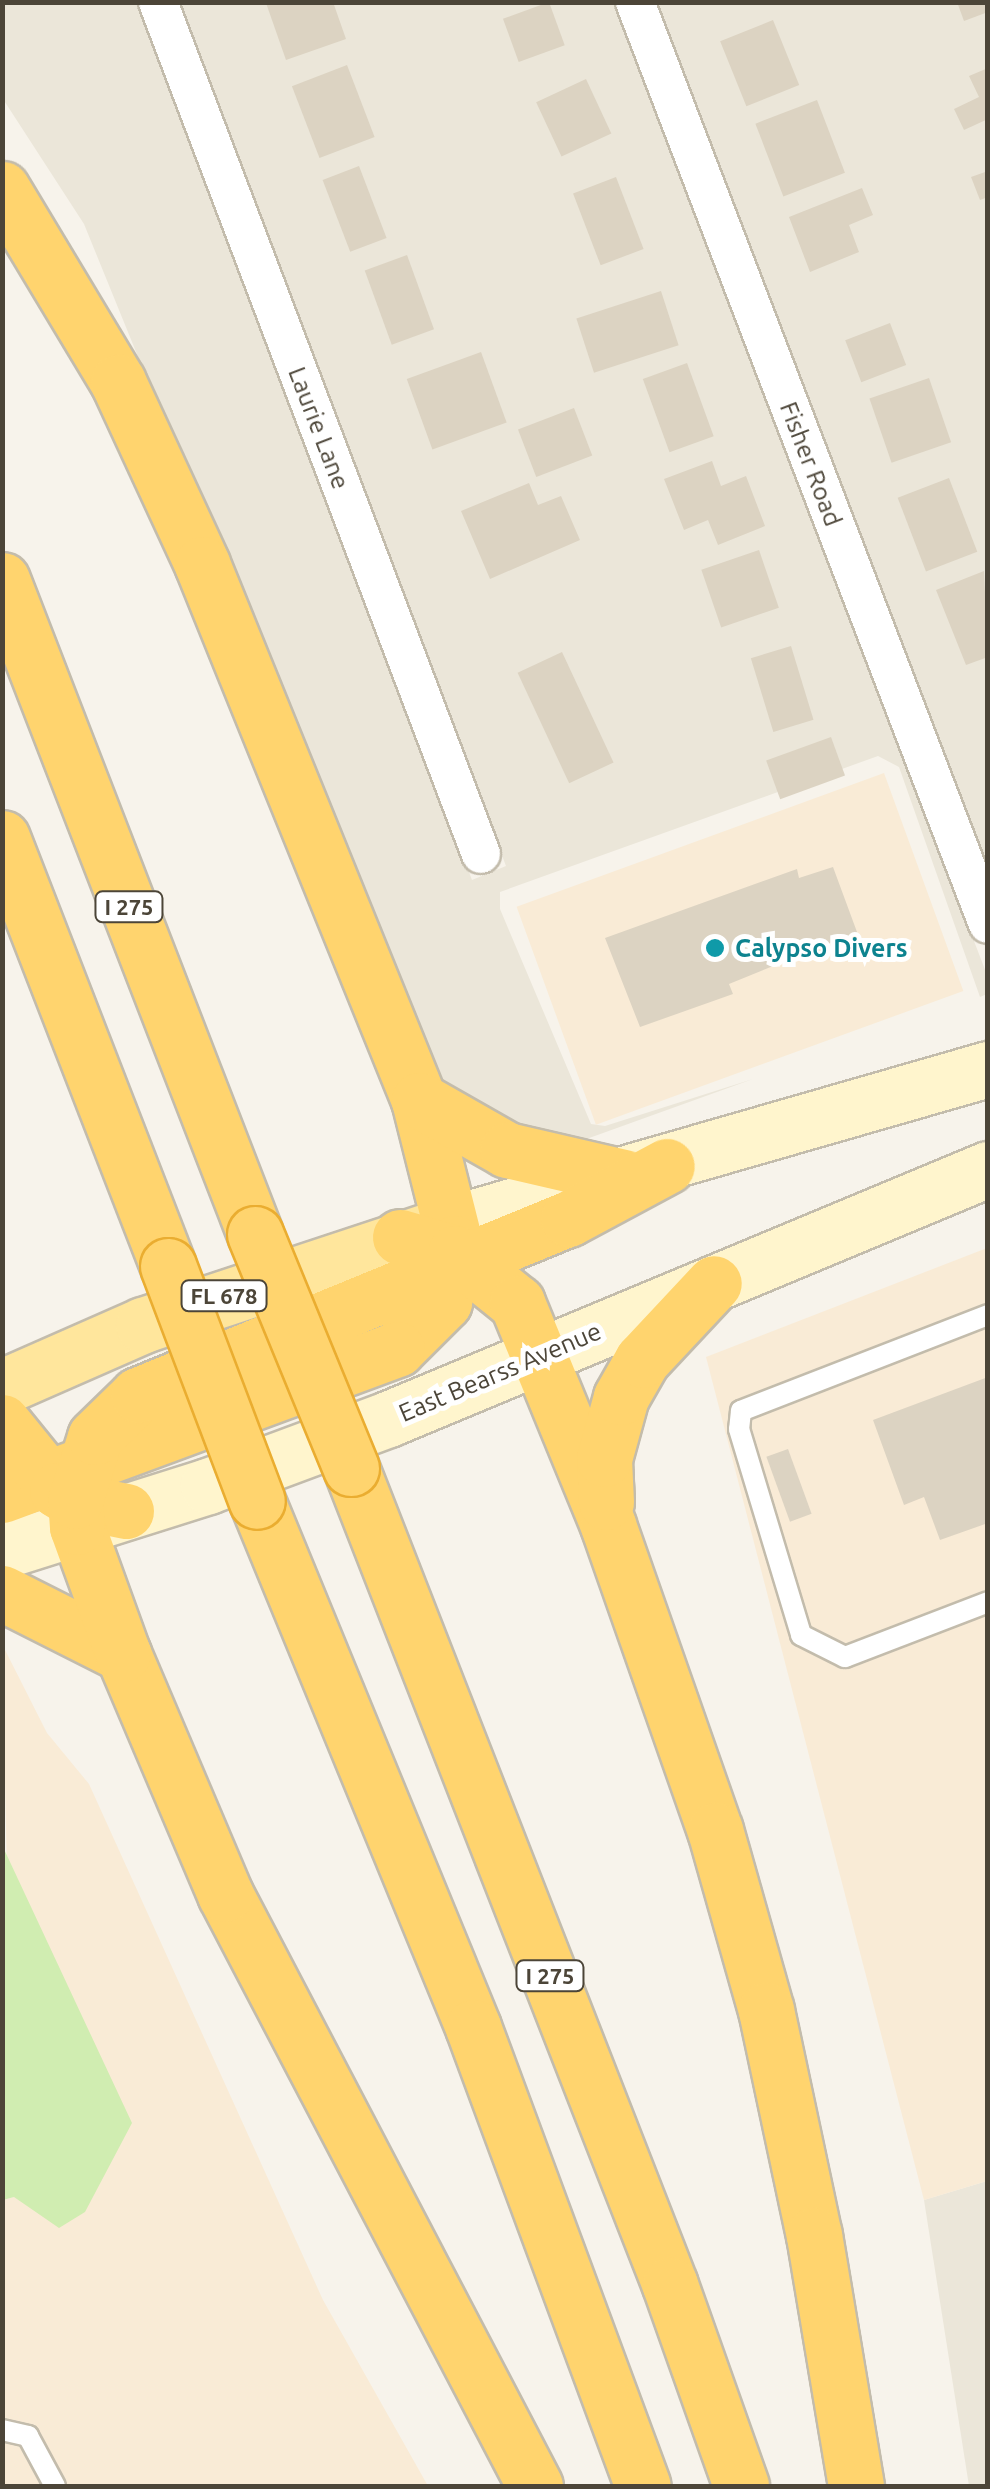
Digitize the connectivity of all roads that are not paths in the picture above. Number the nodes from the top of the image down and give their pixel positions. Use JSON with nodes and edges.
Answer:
{"nodes":[{"id":1,"x":158,"y":2,"type":"edge"},
{"id":2,"x":635,"y":2,"type":"edge"},
{"id":3,"x":2,"y":189,"type":"edge"},
{"id":4,"x":2,"y":580,"type":"edge"},
{"id":5,"x":2,"y":838,"type":"edge"},
{"id":6,"x":481,"y":854,"type":"dead end"},
{"id":7,"x":983,"y":900,"type":"edge"},
{"id":8,"x":988,"y":1069,"type":"edge"},
{"id":9,"x":419,"y":1100,"type":"junction"},
{"id":10,"x":988,"y":1169,"type":"edge"},
{"id":11,"x":645,"y":1171,"type":"junction"},
{"id":12,"x":458,"y":1251,"type":"junction"},
{"id":13,"x":714,"y":1283,"type":"junction"},
{"id":14,"x":988,"y":1315,"type":"edge"},
{"id":15,"x":542,"y":1356,"type":"junction"},
{"id":16,"x":2,"y":1388,"type":"edge"},
{"id":17,"x":2,"y":1422,"type":"edge"},
{"id":18,"x":68,"y":1497,"type":"edge"},
{"id":19,"x":608,"y":1525,"type":"junction"},
{"id":20,"x":2,"y":1550,"type":"edge"},
{"id":21,"x":2,"y":1593,"type":"edge"},
{"id":22,"x":988,"y":1602,"type":"edge"},
{"id":23,"x":123,"y":1654,"type":"junction"},
{"id":24,"x":2,"y":2430,"type":"edge"},
{"id":25,"x":55,"y":2486,"type":"edge"},
{"id":26,"x":535,"y":2486,"type":"edge"},
{"id":27,"x":644,"y":2486,"type":"edge"},
{"id":28,"x":741,"y":2486,"type":"edge"},
{"id":29,"x":856,"y":2486,"type":"edge"}],
"edges":[{"from":1,"to":6,"type":"street","name":"Laurie Lane"},
{"from":2,"to":7,"type":"street","name":"Fisher Road"},
{"from":3,"to":9,"type":"highway"},
{"from":4,"to":28,"type":"highway","number":"I 275","bridge":true},
{"from":5,"to":27,"type":"highway","bridge":true},
{"from":8,"to":11,"type":"main road"},
{"from":9,"to":11,"type":"highway"},
{"from":9,"to":12,"type":"highway"},
{"from":10,"to":13,"type":"main road","name":"East Bearss Avenue"},
{"from":11,"to":12,"type":"highway"},
{"from":12,"to":15,"type":"highway"},
{"from":12,"to":16,"type":"main road","number":"FL 678"},
{"from":12,"to":18,"type":"highway"},
{"from":13,"to":15,"type":"main road","name":"East Bearss Avenue"},
{"from":13,"to":19,"type":"highway"},
{"from":14,"to":22,"type":"lane"},
{"from":15,"to":18,"type":"main road","name":"East Bearss Avenue"},
{"from":15,"to":19,"type":"highway"},
{"from":17,"to":18,"type":"highway"},
{"from":18,"to":20,"type":"main road","name":"East Bearss Avenue"},
{"from":18,"to":23,"type":"highway"},
{"from":19,"to":29,"type":"highway"},
{"from":21,"to":23,"type":"highway"},
{"from":23,"to":26,"type":"highway"},
{"from":24,"to":25,"type":"lane"}]}
